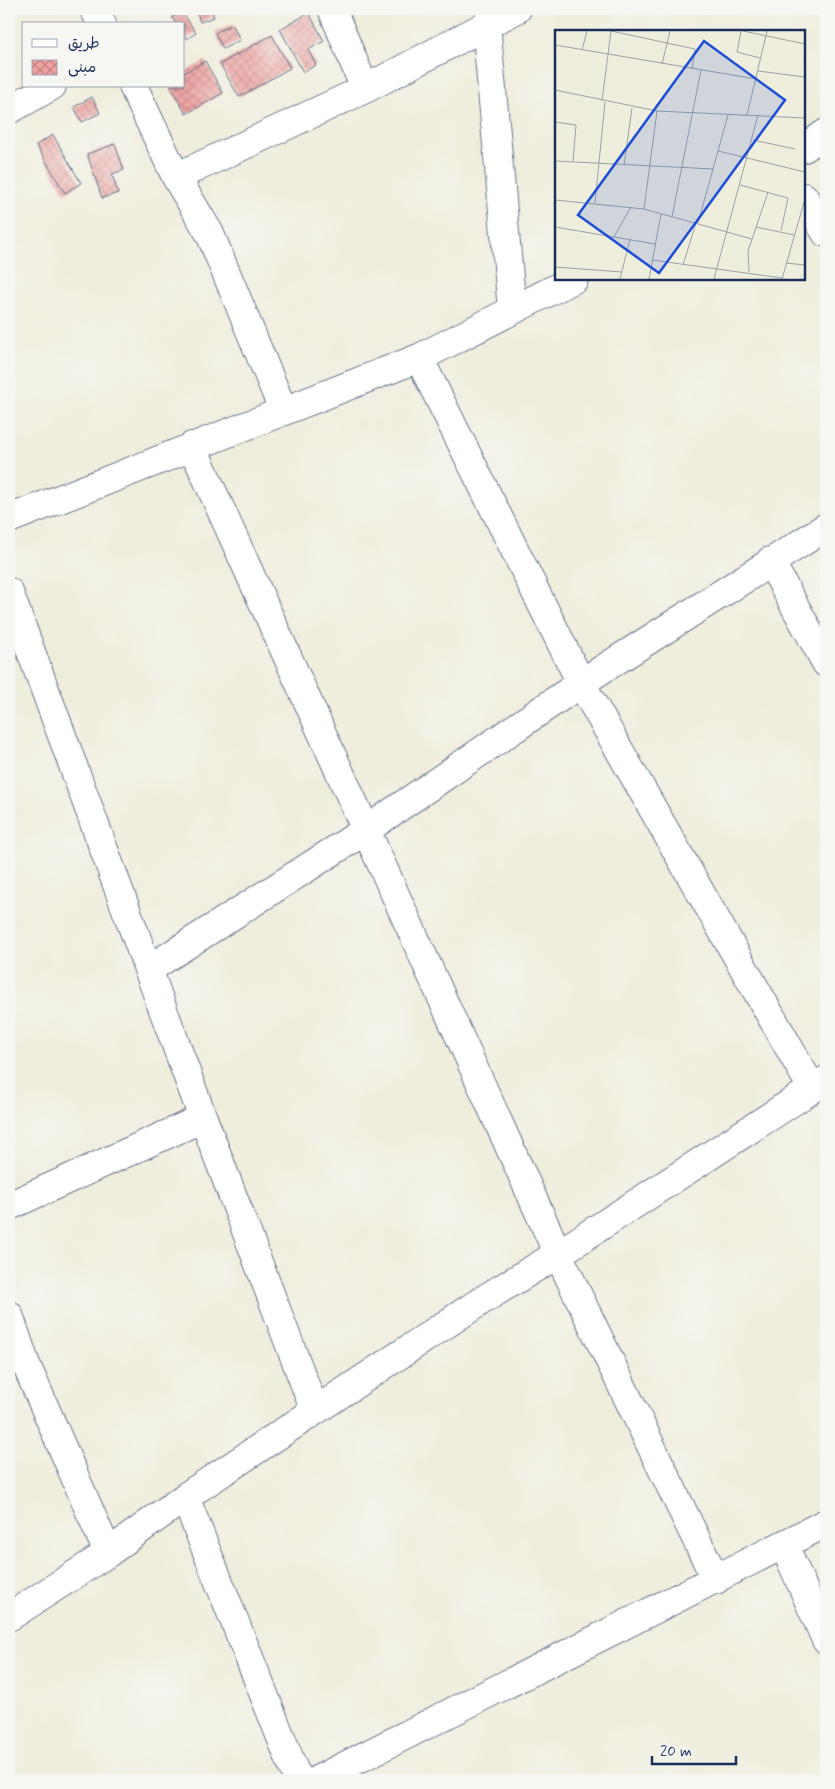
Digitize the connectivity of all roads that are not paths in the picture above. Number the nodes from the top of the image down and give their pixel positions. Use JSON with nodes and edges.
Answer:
{"nodes":[{"id":1,"x":94,"y":9,"type":"edge"},
{"id":2,"x":332,"y":9,"type":"edge"},
{"id":3,"x":517,"y":9,"type":"edge"},
{"id":4,"x":101,"y":22,"type":"edge"},
{"id":5,"x":486,"y":24,"type":"junction"},
{"id":6,"x":48,"y":88,"type":"edge"},
{"id":7,"x":134,"y":88,"type":"edge"},
{"id":8,"x":365,"y":89,"type":"junction"},
{"id":9,"x":9,"y":110,"type":"edge"},
{"id":10,"x":826,"y":134,"type":"edge"},
{"id":11,"x":805,"y":147,"type":"edge"},
{"id":12,"x":176,"y":177,"type":"junction"},
{"id":13,"x":805,"y":199,"type":"edge"},
{"id":14,"x":826,"y":234,"type":"edge"},
{"id":15,"x":572,"y":280,"type":"edge"},
{"id":16,"x":512,"y":310,"type":"junction"},
{"id":17,"x":419,"y":358,"type":"junction"},
{"id":18,"x":283,"y":410,"type":"junction"},
{"id":19,"x":192,"y":446,"type":"junction"},
{"id":20,"x":9,"y":519,"type":"edge"},
{"id":21,"x":826,"y":527,"type":"edge"},
{"id":22,"x":770,"y":561,"type":"junction"},
{"id":23,"x":9,"y":592,"type":"edge"},
{"id":24,"x":826,"y":663,"type":"edge"},
{"id":25,"x":581,"y":683,"type":"junction"},
{"id":26,"x":366,"y":830,"type":"junction"},
{"id":27,"x":149,"y":969,"type":"junction"},
{"id":28,"x":819,"y":1084,"type":"edge"},
{"id":29,"x":203,"y":1118,"type":"junction"},
{"id":30,"x":9,"y":1206,"type":"edge"},
{"id":31,"x":558,"y":1254,"type":"junction"},
{"id":32,"x":9,"y":1315,"type":"edge"},
{"id":33,"x":17,"y":1366,"type":"edge"},
{"id":34,"x":315,"y":1411,"type":"junction"},
{"id":35,"x":184,"y":1497,"type":"junction"},
{"id":36,"x":826,"y":1523,"type":"edge"},
{"id":37,"x":784,"y":1545,"type":"junction"},
{"id":38,"x":108,"y":1553,"type":"junction"},
{"id":39,"x":716,"y":1580,"type":"junction"},
{"id":40,"x":9,"y":1617,"type":"edge"},
{"id":41,"x":826,"y":1640,"type":"edge"},
{"id":42,"x":298,"y":1780,"type":"edge"},
{"id":43,"x":317,"y":1780,"type":"edge"}],
"edges":[{"from":1,"to":4,"type":"street"},
{"from":2,"to":8,"type":"street"},
{"from":3,"to":5,"type":"street"},
{"from":5,"to":8,"type":"street"},
{"from":5,"to":16,"type":"street"},
{"from":6,"to":9,"type":"street"},
{"from":7,"to":12,"type":"street"},
{"from":8,"to":12,"type":"street"},
{"from":10,"to":11,"type":"street"},
{"from":12,"to":18,"type":"street"},
{"from":13,"to":14,"type":"street"},
{"from":15,"to":16,"type":"street"},
{"from":16,"to":17,"type":"street"},
{"from":17,"to":18,"type":"street"},
{"from":17,"to":25,"type":"street"},
{"from":18,"to":19,"type":"street"},
{"from":19,"to":20,"type":"street"},
{"from":19,"to":26,"type":"street"},
{"from":21,"to":22,"type":"street"},
{"from":22,"to":24,"type":"street"},
{"from":22,"to":25,"type":"street"},
{"from":23,"to":27,"type":"street"},
{"from":25,"to":26,"type":"street"},
{"from":25,"to":28,"type":"street"},
{"from":26,"to":27,"type":"street"},
{"from":26,"to":31,"type":"street"},
{"from":27,"to":29,"type":"street"},
{"from":28,"to":31,"type":"street"},
{"from":29,"to":30,"type":"street"},
{"from":29,"to":34,"type":"street"},
{"from":31,"to":34,"type":"street"},
{"from":31,"to":39,"type":"street"},
{"from":32,"to":33,"type":"street"},
{"from":33,"to":38,"type":"street"},
{"from":34,"to":35,"type":"street"},
{"from":35,"to":38,"type":"street"},
{"from":35,"to":42,"type":"street"},
{"from":36,"to":37,"type":"street"},
{"from":37,"to":39,"type":"street"},
{"from":37,"to":41,"type":"street"},
{"from":38,"to":40,"type":"street"},
{"from":39,"to":43,"type":"street"}]}
